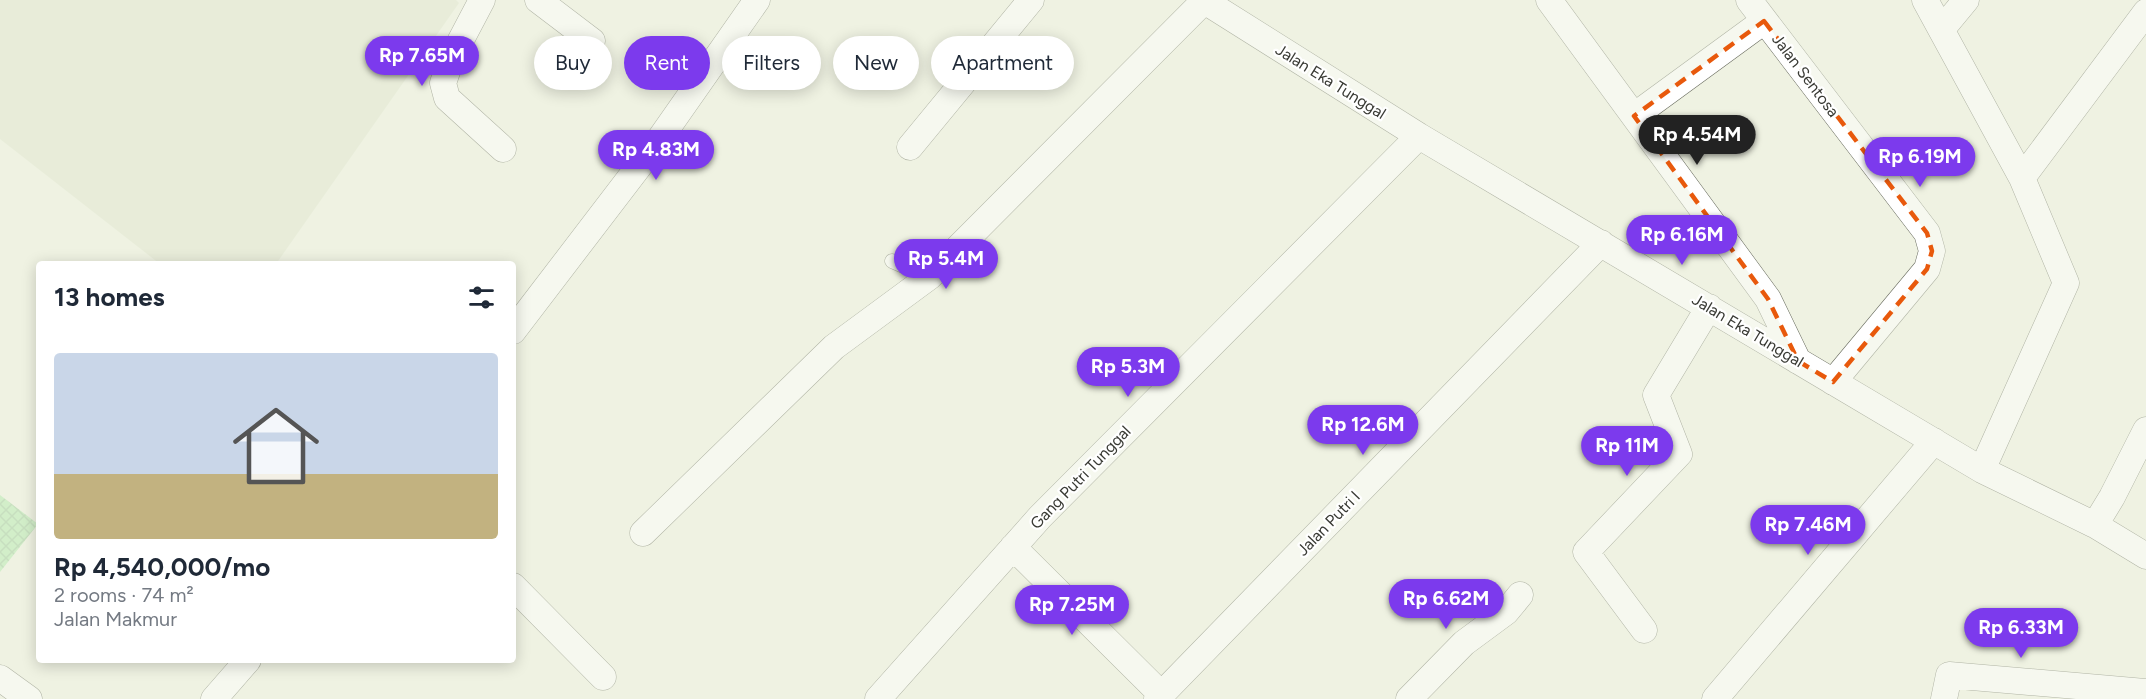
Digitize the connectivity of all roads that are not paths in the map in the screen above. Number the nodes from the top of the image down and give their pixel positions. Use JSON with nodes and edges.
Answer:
{"nodes":[{"id":1,"x":482,"y":0,"type":"edge"},
{"id":2,"x":538,"y":0,"type":"edge"},
{"id":3,"x":757,"y":0,"type":"edge"},
{"id":4,"x":1031,"y":0,"type":"edge"},
{"id":5,"x":1203,"y":0,"type":"edge"},
{"id":6,"x":1549,"y":0,"type":"edge"},
{"id":7,"x":1749,"y":0,"type":"edge"},
{"id":8,"x":1925,"y":0,"type":"edge"},
{"id":9,"x":1966,"y":0,"type":"edge"},
{"id":10,"x":2146,"y":12,"type":"edge"},
{"id":11,"x":1764,"y":21,"type":"junction"},
{"id":12,"x":1942,"y":29,"type":"junction"},
{"id":13,"x":585,"y":36,"type":"edge"},
{"id":14,"x":1634,"y":116,"type":"junction"},
{"id":15,"x":1419,"y":136,"type":"junction"},
{"id":16,"x":910,"y":147,"type":"dead end"},
{"id":17,"x":503,"y":149,"type":"dead end"},
{"id":18,"x":2022,"y":178,"type":"junction"},
{"id":19,"x":1601,"y":243,"type":"junction"},
{"id":20,"x":892,"y":261,"type":"dead end"},
{"id":21,"x":928,"y":277,"type":"junction"},
{"id":22,"x":1708,"y":307,"type":"junction"},
{"id":23,"x":516,"y":327,"type":"edge"},
{"id":24,"x":1798,"y":361,"type":"junction"},
{"id":25,"x":1833,"y":382,"type":"junction"},
{"id":26,"x":2146,"y":430,"type":"edge"},
{"id":27,"x":1934,"y":441,"type":"junction"},
{"id":28,"x":1982,"y":470,"type":"junction"},
{"id":29,"x":2095,"y":525,"type":"junction"},
{"id":30,"x":643,"y":533,"type":"dead end"},
{"id":31,"x":1013,"y":547,"type":"junction"},
{"id":32,"x":2146,"y":556,"type":"edge"},
{"id":33,"x":516,"y":589,"type":"edge"},
{"id":34,"x":1520,"y":595,"type":"dead end"},
{"id":35,"x":1644,"y":630,"type":"dead end"},
{"id":36,"x":245,"y":663,"type":"edge"},
{"id":37,"x":603,"y":677,"type":"dead end"},
{"id":38,"x":0,"y":678,"type":"edge"},
{"id":39,"x":2146,"y":692,"type":"edge"},
{"id":40,"x":1159,"y":696,"type":"edge"},
{"id":41,"x":1410,"y":698,"type":"edge"},
{"id":42,"x":29,"y":699,"type":"edge"},
{"id":43,"x":214,"y":699,"type":"edge"},
{"id":44,"x":879,"y":699,"type":"edge"},
{"id":45,"x":1715,"y":699,"type":"edge"},
{"id":46,"x":1944,"y":699,"type":"edge"}],
"edges":[{"from":1,"to":17,"type":"street"},
{"from":2,"to":13,"type":"street"},
{"from":3,"to":23,"type":"street"},
{"from":4,"to":16,"type":"street"},
{"from":5,"to":15,"type":"street","name":"Jalan Eka Tunggal"},
{"from":5,"to":21,"type":"street"},
{"from":6,"to":14,"type":"street"},
{"from":7,"to":11,"type":"street","name":"Jalan Sentosa"},
{"from":8,"to":12,"type":"street"},
{"from":9,"to":12,"type":"street"},
{"from":10,"to":18,"type":"street"},
{"from":11,"to":14,"type":"street"},
{"from":11,"to":25,"type":"street","name":"Jalan Sentosa"},
{"from":12,"to":18,"type":"street"},
{"from":14,"to":24,"type":"street"},
{"from":15,"to":19,"type":"street","name":"Jalan Eka Tunggal"},
{"from":15,"to":31,"type":"street","name":"Gang Putri Tunggal"},
{"from":18,"to":28,"type":"street"},
{"from":19,"to":22,"type":"street","name":"Jalan Eka Tunggal"},
{"from":19,"to":40,"type":"street","name":"Jalan Putri I"},
{"from":20,"to":21,"type":"lane"},
{"from":21,"to":30,"type":"street"},
{"from":22,"to":24,"type":"street","name":"Jalan Eka Tunggal"},
{"from":22,"to":35,"type":"street"},
{"from":24,"to":25,"type":"street","name":"Jalan Eka Tunggal"},
{"from":25,"to":27,"type":"street","name":"Jalan Eka Tunggal"},
{"from":26,"to":29,"type":"street"},
{"from":27,"to":28,"type":"street","name":"Jalan Eka Tunggal"},
{"from":27,"to":45,"type":"street"},
{"from":28,"to":29,"type":"street","name":"Jalan Eka Tunggal"},
{"from":29,"to":32,"type":"street","name":"Jalan Eka Tunggal"},
{"from":31,"to":40,"type":"street"},
{"from":31,"to":44,"type":"street","name":"Gang Putri Tunggal"},
{"from":33,"to":37,"type":"street"},
{"from":34,"to":41,"type":"street"},
{"from":36,"to":43,"type":"street"},
{"from":38,"to":42,"type":"street"},
{"from":39,"to":46,"type":"street"}]}
